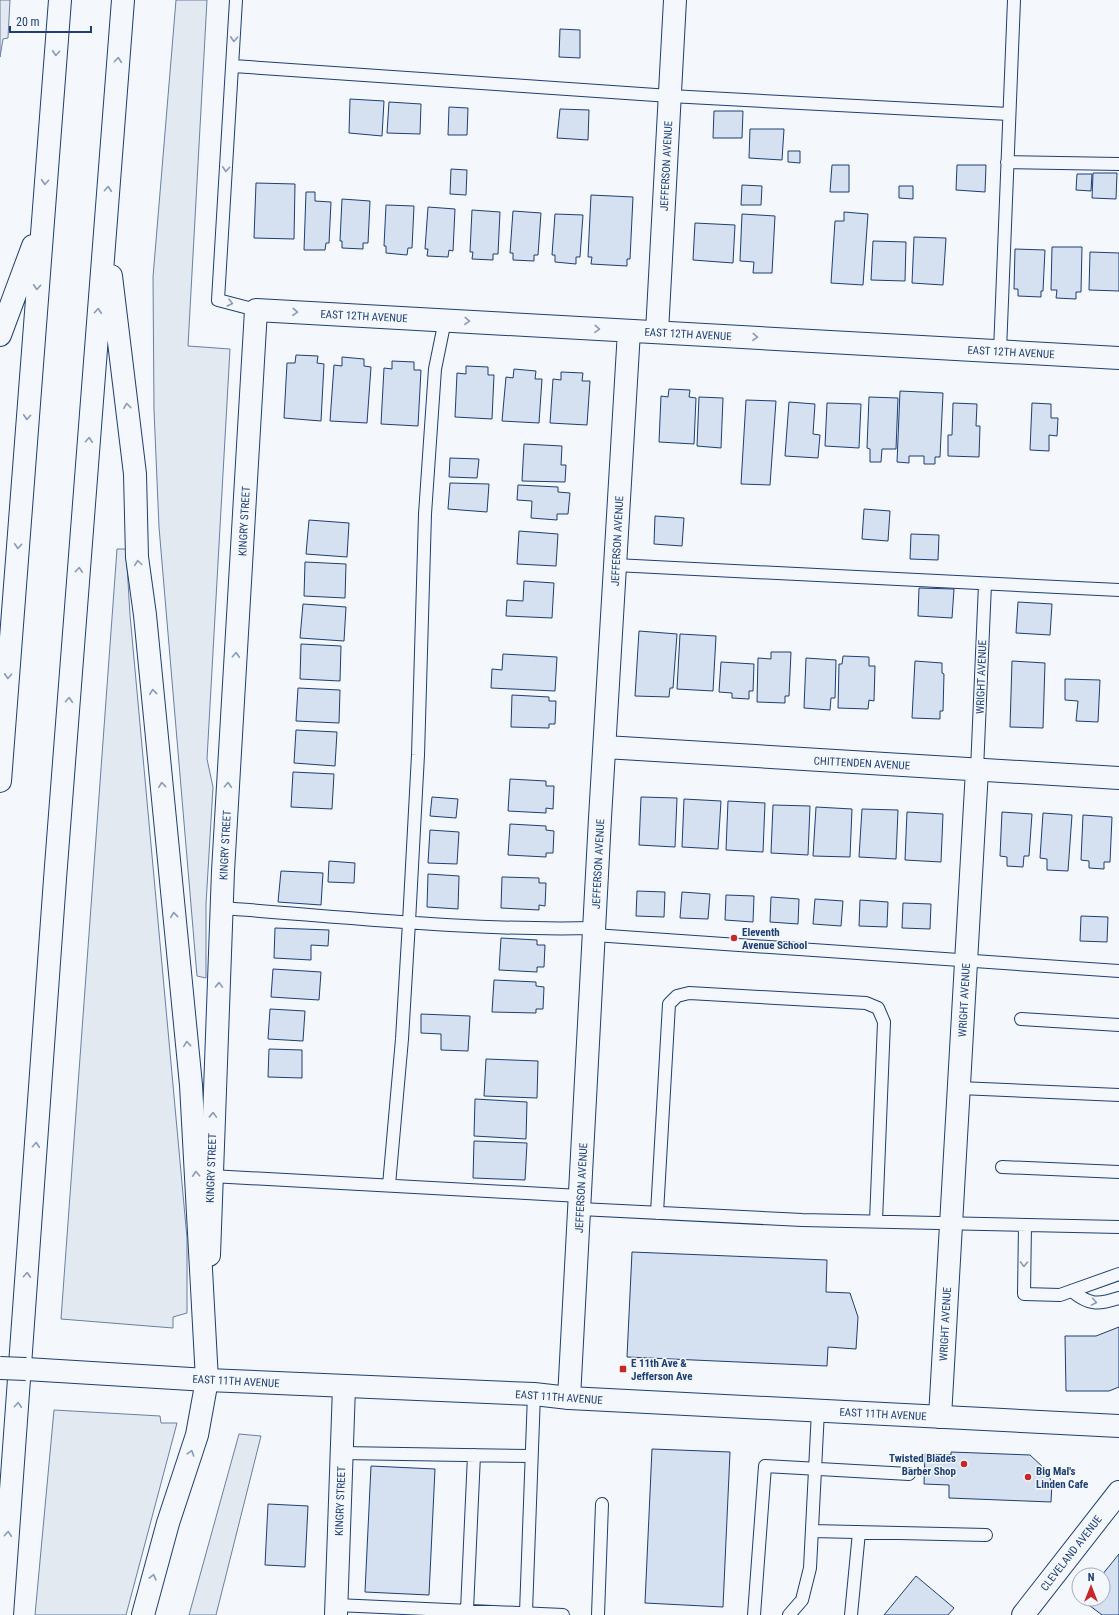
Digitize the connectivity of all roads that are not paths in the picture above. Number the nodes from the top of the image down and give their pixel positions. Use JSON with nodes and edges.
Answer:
{"nodes":[{"id":1,"x":60,"y":0,"type":"edge"},
{"id":2,"x":123,"y":0,"type":"edge"},
{"id":3,"x":236,"y":0,"type":"edge"},
{"id":4,"x":675,"y":0,"type":"edge"},
{"id":5,"x":1014,"y":0,"type":"edge"},
{"id":6,"x":233,"y":66,"type":"junction"},
{"id":7,"x":670,"y":96,"type":"junction"},
{"id":8,"x":1009,"y":114,"type":"junction"},
{"id":9,"x":1007,"y":162,"type":"junction"},
{"id":10,"x":1119,"y":164,"type":"edge"},
{"id":11,"x":42,"y":220,"type":"junction"},
{"id":12,"x":105,"y":228,"type":"junction"},
{"id":13,"x":256,"y":310,"type":"junction"},
{"id":14,"x":445,"y":320,"type":"junction"},
{"id":15,"x":629,"y":331,"type":"junction"},
{"id":16,"x":657,"y":332,"type":"junction"},
{"id":17,"x":0,"y":335,"type":"edge"},
{"id":18,"x":1000,"y":351,"type":"junction"},
{"id":19,"x":1119,"y":358,"type":"edge"},
{"id":20,"x":615,"y":565,"type":"junction"},
{"id":21,"x":985,"y":584,"type":"junction"},
{"id":22,"x":1119,"y":590,"type":"edge"},
{"id":23,"x":605,"y":747,"type":"junction"},
{"id":24,"x":977,"y":770,"type":"junction"},
{"id":25,"x":1119,"y":778,"type":"edge"},
{"id":26,"x":0,"y":781,"type":"edge"},
{"id":27,"x":222,"y":908,"type":"junction"},
{"id":28,"x":409,"y":922,"type":"junction"},
{"id":29,"x":595,"y":932,"type":"junction"},
{"id":30,"x":966,"y":960,"type":"junction"},
{"id":31,"x":1119,"y":971,"type":"edge"},
{"id":32,"x":1021,"y":1019,"type":"dead end"},
{"id":33,"x":1119,"y":1025,"type":"edge"},
{"id":34,"x":959,"y":1088,"type":"junction"},
{"id":35,"x":1119,"y":1095,"type":"edge"},
{"id":36,"x":1002,"y":1167,"type":"dead end"},
{"id":37,"x":1119,"y":1172,"type":"edge"},
{"id":38,"x":211,"y":1176,"type":"junction"},
{"id":39,"x":389,"y":1185,"type":"junction"},
{"id":40,"x":580,"y":1202,"type":"junction"},
{"id":41,"x":657,"y":1213,"type":"junction"},
{"id":42,"x":876,"y":1221,"type":"junction"},
{"id":43,"x":951,"y":1223,"type":"junction"},
{"id":44,"x":1025,"y":1225,"type":"junction"},
{"id":45,"x":1119,"y":1227,"type":"edge"},
{"id":46,"x":1119,"y":1274,"type":"edge"},
{"id":47,"x":1072,"y":1291,"type":"junction"},
{"id":48,"x":1119,"y":1298,"type":"edge"},
{"id":49,"x":0,"y":1368,"type":"edge"},
{"id":50,"x":208,"y":1380,"type":"junction"},
{"id":51,"x":344,"y":1387,"type":"junction"},
{"id":52,"x":534,"y":1394,"type":"junction"},
{"id":53,"x":569,"y":1398,"type":"junction"},
{"id":54,"x":818,"y":1411,"type":"junction"},
{"id":55,"x":940,"y":1417,"type":"junction"},
{"id":56,"x":1119,"y":1426,"type":"edge"},
{"id":57,"x":342,"y":1453,"type":"junction"},
{"id":58,"x":474,"y":1455,"type":"junction"},
{"id":59,"x":531,"y":1456,"type":"junction"},
{"id":60,"x":815,"y":1469,"type":"junction"},
{"id":61,"x":909,"y":1474,"type":"dead end"},
{"id":62,"x":1119,"y":1492,"type":"edge"},
{"id":63,"x":602,"y":1504,"type":"dead end"},
{"id":64,"x":812,"y":1531,"type":"junction"},
{"id":65,"x":859,"y":1532,"type":"junction"},
{"id":66,"x":986,"y":1535,"type":"dead end"},
{"id":67,"x":336,"y":1610,"type":"edge"},
{"id":68,"x":467,"y":1610,"type":"junction"},
{"id":69,"x":526,"y":1612,"type":"junction"},
{"id":70,"x":2,"y":1615,"type":"edge"},
{"id":71,"x":143,"y":1615,"type":"edge"},
{"id":72,"x":562,"y":1615,"type":"edge"},
{"id":73,"x":598,"y":1615,"type":"edge"},
{"id":74,"x":754,"y":1615,"type":"edge"},
{"id":75,"x":789,"y":1615,"type":"edge"},
{"id":76,"x":851,"y":1615,"type":"edge"},
{"id":77,"x":1024,"y":1615,"type":"edge"}],
"edges":[{"from":1,"to":11,"type":"main road","one_way":true},
{"from":12,"to":2,"type":"main road","one_way":true},
{"from":3,"to":6,"type":"lane","one_way":true},
{"from":4,"to":7,"type":"main road","name":"JEFFERSON AVENUE"},
{"from":5,"to":8,"type":"lane"},
{"from":6,"to":7,"type":"lane"},
{"from":6,"to":13,"type":"lane","one_way":true},
{"from":7,"to":8,"type":"lane"},
{"from":7,"to":16,"type":"main road","name":"JEFFERSON AVENUE"},
{"from":8,"to":9,"type":"lane"},
{"from":9,"to":10,"type":"lane"},
{"from":9,"to":18,"type":"lane"},
{"from":11,"to":17,"type":"main road"},
{"from":11,"to":26,"type":"main road","one_way":true},
{"from":50,"to":12,"type":"main road","one_way":true},
{"from":70,"to":12,"type":"main road","one_way":true},
{"from":13,"to":14,"type":"main road","name":"EAST 12TH AVENUE","one_way":true},
{"from":27,"to":13,"type":"main road","name":"KINGRY STREET","one_way":true},
{"from":14,"to":15,"type":"main road","name":"EAST 12TH AVENUE","one_way":true},
{"from":14,"to":28,"type":"lane"},
{"from":15,"to":16,"type":"main road","name":"EAST 12TH AVENUE"},
{"from":15,"to":20,"type":"main road","name":"JEFFERSON AVENUE"},
{"from":16,"to":18,"type":"main road","name":"EAST 12TH AVENUE","one_way":true},
{"from":18,"to":19,"type":"main road","name":"EAST 12TH AVENUE"},
{"from":20,"to":21,"type":"lane"},
{"from":20,"to":23,"type":"main road","name":"JEFFERSON AVENUE"},
{"from":21,"to":22,"type":"lane"},
{"from":21,"to":24,"type":"lane","name":"WRIGHT AVENUE"},
{"from":23,"to":24,"type":"main road","name":"CHITTENDEN AVENUE"},
{"from":23,"to":29,"type":"main road","name":"JEFFERSON AVENUE"},
{"from":24,"to":25,"type":"main road","name":"CHITTENDEN AVENUE"},
{"from":24,"to":30,"type":"main road","name":"WRIGHT AVENUE"},
{"from":27,"to":28,"type":"lane"},
{"from":38,"to":27,"type":"main road","name":"KINGRY STREET","one_way":true},
{"from":28,"to":29,"type":"lane"},
{"from":28,"to":39,"type":"lane"},
{"from":29,"to":30,"type":"lane"},
{"from":29,"to":40,"type":"main road","name":"JEFFERSON AVENUE"},
{"from":30,"to":31,"type":"lane"},
{"from":30,"to":34,"type":"main road","name":"WRIGHT AVENUE"},
{"from":32,"to":33,"type":"lane"},
{"from":34,"to":35,"type":"lane"},
{"from":34,"to":43,"type":"main road","name":"WRIGHT AVENUE"},
{"from":36,"to":37,"type":"lane"},
{"from":38,"to":39,"type":"lane"},
{"from":38,"to":50,"type":"main road","name":"KINGRY STREET"},
{"from":39,"to":40,"type":"lane"},
{"from":40,"to":41,"type":"lane"},
{"from":40,"to":53,"type":"main road","name":"JEFFERSON AVENUE"},
{"from":41,"to":42,"type":"lane"},
{"from":41,"to":42,"type":"lane"},
{"from":42,"to":43,"type":"lane"},
{"from":43,"to":44,"type":"lane"},
{"from":43,"to":55,"type":"main road","name":"WRIGHT AVENUE"},
{"from":44,"to":45,"type":"lane"},
{"from":44,"to":47,"type":"lane","one_way":true},
{"from":46,"to":47,"type":"lane"},
{"from":47,"to":48,"type":"lane","one_way":true},
{"from":49,"to":50,"type":"main road","name":"EAST 11TH AVENUE","bridge":true},
{"from":50,"to":51,"type":"main road","name":"EAST 11TH AVENUE"},
{"from":71,"to":50,"type":"main road","one_way":true},
{"from":51,"to":52,"type":"main road","name":"EAST 11TH AVENUE"},
{"from":51,"to":57,"type":"main road","name":"KINGRY STREET"},
{"from":52,"to":53,"type":"main road","name":"EAST 11TH AVENUE"},
{"from":52,"to":59,"type":"lane"},
{"from":53,"to":54,"type":"main road","name":"EAST 11TH AVENUE"},
{"from":54,"to":55,"type":"main road","name":"EAST 11TH AVENUE"},
{"from":54,"to":60,"type":"lane"},
{"from":55,"to":56,"type":"main road","name":"EAST 11TH AVENUE"},
{"from":57,"to":58,"type":"lane"},
{"from":57,"to":67,"type":"main road","name":"KINGRY STREET"},
{"from":58,"to":59,"type":"lane"},
{"from":58,"to":68,"type":"lane"},
{"from":59,"to":69,"type":"lane"},
{"from":60,"to":61,"type":"lane"},
{"from":60,"to":64,"type":"lane"},
{"from":60,"to":74,"type":"lane"},
{"from":62,"to":77,"type":"main road","name":"CLEVELAND AVENUE"},
{"from":63,"to":73,"type":"lane"},
{"from":64,"to":65,"type":"lane"},
{"from":64,"to":75,"type":"lane"},
{"from":65,"to":66,"type":"lane"},
{"from":65,"to":76,"type":"lane"},
{"from":67,"to":68,"type":"lane"},
{"from":68,"to":69,"type":"lane"},
{"from":69,"to":72,"type":"lane"}]}
